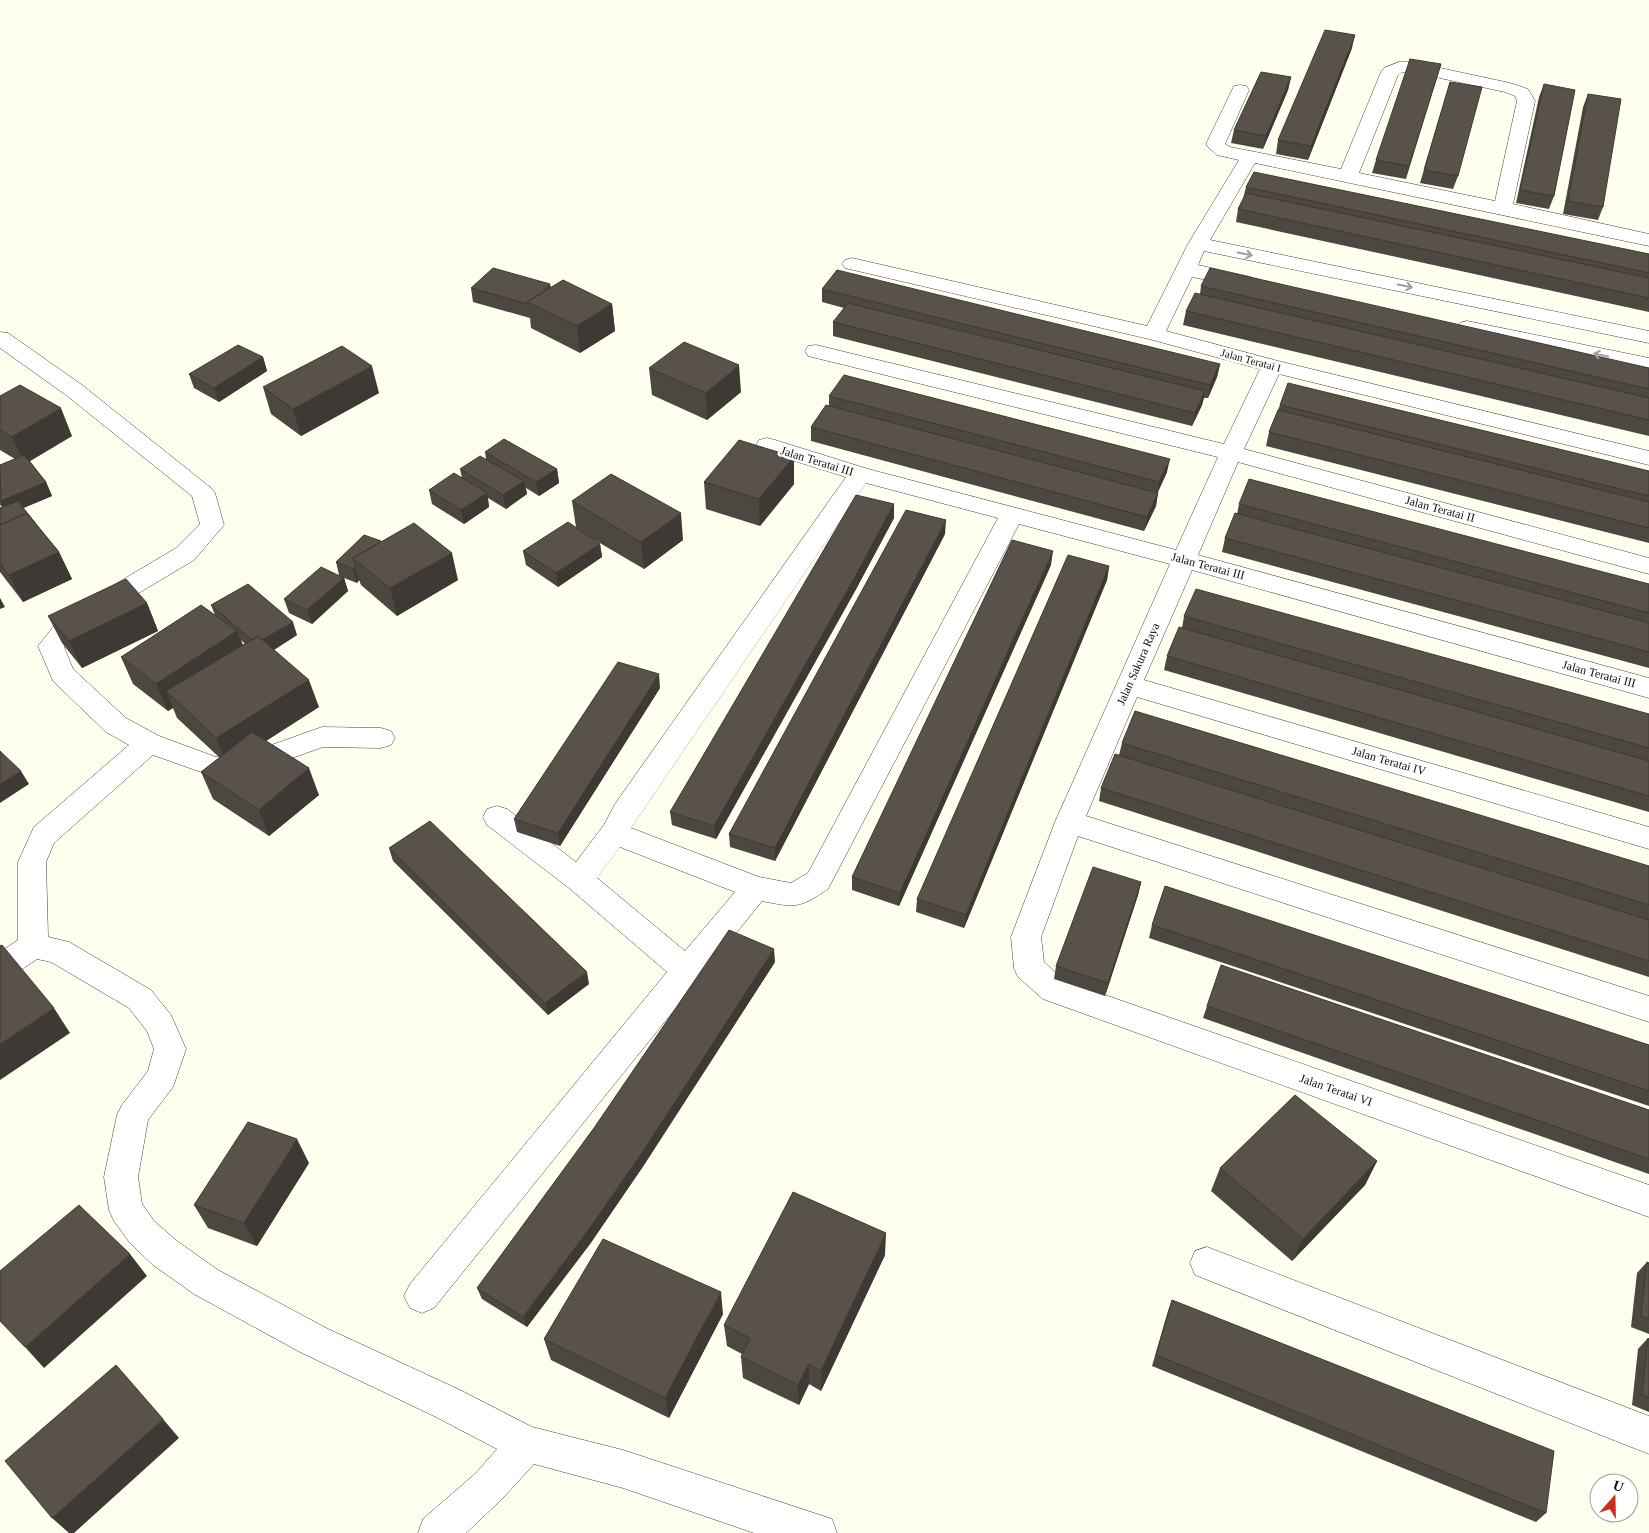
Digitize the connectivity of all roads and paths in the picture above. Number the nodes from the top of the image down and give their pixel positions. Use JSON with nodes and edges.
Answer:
{"nodes":[{"id":1,"x":1240,"y":90,"type":"dead end"},
{"id":2,"x":1248,"y":158,"type":"junction"},
{"id":3,"x":1348,"y":176,"type":"junction"},
{"id":4,"x":1503,"y":208,"type":"junction"},
{"id":5,"x":1649,"y":240,"type":"edge"},
{"id":6,"x":1198,"y":244,"type":"junction"},
{"id":7,"x":852,"y":264,"type":"dead end"},
{"id":8,"x":1185,"y":269,"type":"junction"},
{"id":9,"x":1262,"y":285,"type":"edge"},
{"id":10,"x":1446,"y":323,"type":"edge"},
{"id":11,"x":1154,"y":334,"type":"junction"},
{"id":12,"x":1649,"y":336,"type":"edge"},
{"id":13,"x":0,"y":338,"type":"edge"},
{"id":14,"x":816,"y":351,"type":"dead end"},
{"id":15,"x":1649,"y":365,"type":"edge"},
{"id":16,"x":1272,"y":366,"type":"junction"},
{"id":17,"x":767,"y":445,"type":"dead end"},
{"id":18,"x":1231,"y":453,"type":"junction"},
{"id":19,"x":1649,"y":458,"type":"edge"},
{"id":20,"x":860,"y":474,"type":"junction"},
{"id":21,"x":1012,"y":516,"type":"junction"},
{"id":22,"x":1185,"y":560,"type":"junction"},
{"id":23,"x":1649,"y":566,"type":"edge"},
{"id":24,"x":1129,"y":684,"type":"junction"},
{"id":25,"x":1649,"y":688,"type":"edge"},
{"id":26,"x":381,"y":738,"type":"dead end"},
{"id":27,"x":149,"y":744,"type":"junction"},
{"id":28,"x":497,"y":817,"type":"dead end"},
{"id":29,"x":1069,"y":822,"type":"junction"},
{"id":30,"x":614,"y":833,"type":"junction"},
{"id":31,"x":1649,"y":838,"type":"edge"},
{"id":32,"x":579,"y":880,"type":"junction"},
{"id":33,"x":756,"y":888,"type":"junction"},
{"id":34,"x":33,"y":946,"type":"junction"},
{"id":35,"x":0,"y":968,"type":"edge"},
{"id":36,"x":1029,"y":968,"type":"joint"},
{"id":37,"x":687,"y":970,"type":"junction"},
{"id":38,"x":1649,"y":1008,"type":"edge"},
{"id":39,"x":1649,"y":1201,"type":"edge"},
{"id":40,"x":1207,"y":1264,"type":"dead end"},
{"id":41,"x":422,"y":1296,"type":"dead end"},
{"id":42,"x":1649,"y":1435,"type":"edge"},
{"id":43,"x":527,"y":1444,"type":"junction"},
{"id":44,"x":436,"y":1533,"type":"edge"},
{"id":45,"x":818,"y":1533,"type":"edge"}],
"edges":[{"from":1,"to":2,"type":"street"},
{"from":2,"to":3,"type":"street"},
{"from":2,"to":6,"type":"street"},
{"from":3,"to":4,"type":"street"},
{"from":3,"to":4,"type":"street"},
{"from":4,"to":5,"type":"street"},
{"from":6,"to":8,"type":"street"},
{"from":6,"to":12,"type":"street","one_way":true},
{"from":7,"to":11,"type":"street","name":"Jalan Teratai I"},
{"from":8,"to":9,"type":"street"},
{"from":8,"to":11,"type":"street"},
{"from":15,"to":10,"type":"street","one_way":true},
{"from":11,"to":16,"type":"street","name":"Jalan Teratai I"},
{"from":13,"to":27,"type":"street"},
{"from":14,"to":18,"type":"street","name":"Jalan Teratai II"},
{"from":16,"to":18,"type":"street","name":"Jalan Sakura Raya"},
{"from":16,"to":19,"type":"street","name":"Jalan Teratai I"},
{"from":17,"to":20,"type":"street","name":"Jalan Teratai III"},
{"from":18,"to":22,"type":"street","name":"Jalan Sakura Raya"},
{"from":18,"to":23,"type":"street","name":"Jalan Teratai II"},
{"from":20,"to":21,"type":"street","name":"Jalan Teratai III"},
{"from":20,"to":30,"type":"street"},
{"from":21,"to":22,"type":"street","name":"Jalan Teratai III"},
{"from":21,"to":33,"type":"street"},
{"from":22,"to":24,"type":"street","name":"Jalan Sakura Raya"},
{"from":22,"to":25,"type":"street","name":"Jalan Teratai III"},
{"from":24,"to":29,"type":"street","name":"Jalan Sakura Raya"},
{"from":24,"to":31,"type":"street","name":"Jalan Teratai IV"},
{"from":26,"to":27,"type":"street"},
{"from":27,"to":34,"type":"street"},
{"from":28,"to":32,"type":"street"},
{"from":29,"to":36,"type":"street","name":"Jalan Sakura Raya"},
{"from":29,"to":38,"type":"street"},
{"from":30,"to":32,"type":"street"},
{"from":30,"to":33,"type":"street"},
{"from":32,"to":37,"type":"street"},
{"from":33,"to":37,"type":"street"},
{"from":34,"to":35,"type":"street"},
{"from":34,"to":43,"type":"street"},
{"from":36,"to":39,"type":"street","name":"Jalan Teratai VI"},
{"from":37,"to":41,"type":"street"},
{"from":40,"to":42,"type":"street"},
{"from":43,"to":44,"type":"street"},
{"from":43,"to":45,"type":"street"}]}
